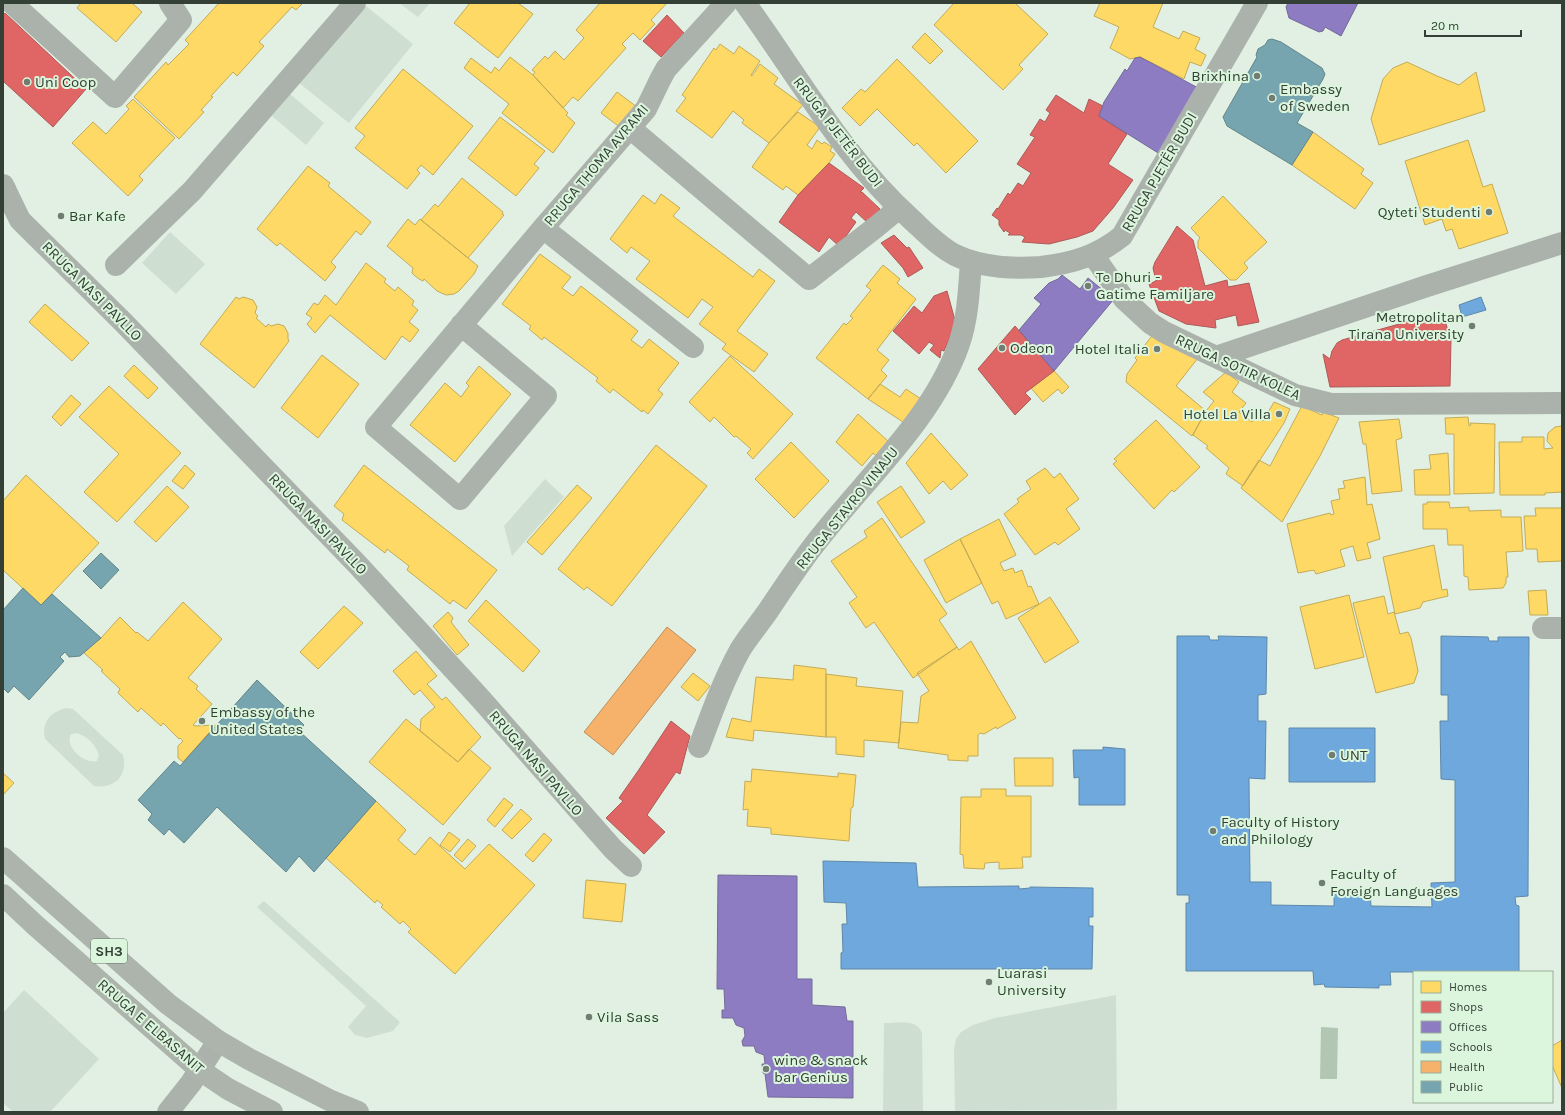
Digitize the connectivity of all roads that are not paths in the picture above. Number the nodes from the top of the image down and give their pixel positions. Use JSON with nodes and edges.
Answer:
{"nodes":[{"id":1,"x":12,"y":3,"type":"edge"},
{"id":2,"x":170,"y":3,"type":"edge"},
{"id":3,"x":355,"y":3,"type":"edge"},
{"id":4,"x":726,"y":3,"type":"edge"},
{"id":5,"x":745,"y":3,"type":"edge"},
{"id":6,"x":1257,"y":3,"type":"edge"},
{"id":7,"x":630,"y":128,"type":"junction"},
{"id":8,"x":4,"y":187,"type":"edge"},
{"id":9,"x":898,"y":208,"type":"junction"},
{"id":10,"x":543,"y":228,"type":"junction"},
{"id":11,"x":1562,"y":243,"type":"edge"},
{"id":12,"x":1094,"y":255,"type":"junction"},
{"id":13,"x":971,"y":261,"type":"junction"},
{"id":14,"x":116,"y":265,"type":"dead end"},
{"id":15,"x":461,"y":325,"type":"junction"},
{"id":16,"x":693,"y":347,"type":"dead end"},
{"id":17,"x":1216,"y":357,"type":"junction"},
{"id":18,"x":1562,"y":403,"type":"edge"},
{"id":19,"x":699,"y":748,"type":"dead end"},
{"id":20,"x":3,"y":858,"type":"edge"},
{"id":21,"x":631,"y":866,"type":"dead end"},
{"id":22,"x":3,"y":895,"type":"edge"},
{"id":23,"x":218,"y":1040,"type":"junction"},
{"id":24,"x":200,"y":1070,"type":"junction"},
{"id":25,"x":168,"y":1112,"type":"edge"},
{"id":26,"x":272,"y":1112,"type":"edge"},
{"id":27,"x":358,"y":1112,"type":"edge"}],
"edges":[{"from":1,"to":2,"type":"street"},
{"from":3,"to":14,"type":"street"},
{"from":4,"to":7,"type":"street","name":"RRUGA THOMA AVRAMI"},
{"from":5,"to":9,"type":"street","name":"RRUGA PJETËR BUDI"},
{"from":6,"to":12,"type":"street","name":"RRUGA PJETËR BUDI"},
{"from":7,"to":9,"type":"street"},
{"from":7,"to":10,"type":"street","name":"RRUGA THOMA AVRAMI"},
{"from":8,"to":21,"type":"street","name":"RRUGA NASI PAVLLO"},
{"from":9,"to":13,"type":"street","name":"RRUGA PJETËR BUDI"},
{"from":10,"to":15,"type":"street","name":"RRUGA THOMA AVRAMI"},
{"from":10,"to":16,"type":"street"},
{"from":11,"to":17,"type":"street"},
{"from":12,"to":13,"type":"street","name":"RRUGA PJETËR BUDI"},
{"from":12,"to":17,"type":"street","name":"RRUGA SOTIR KOLEA"},
{"from":13,"to":19,"type":"street","name":"RRUGA STAVRO VINAJU"},
{"from":15,"to":15,"type":"street","name":"RRUGA THOMA AVRAMI"},
{"from":17,"to":18,"type":"street","name":"RRUGA SOTIR KOLEA"},
{"from":20,"to":23,"type":"main road","name":"RRUGA E ELBASANIT","number":"SH3"},
{"from":22,"to":24,"type":"main road","name":"RRUGA E ELBASANIT","number":"SH3"},
{"from":23,"to":24,"type":"street"},
{"from":23,"to":27,"type":"main road","name":"RRUGA E ELBASANIT","number":"SH3"},
{"from":24,"to":25,"type":"street"},
{"from":24,"to":26,"type":"main road","name":"RRUGA E ELBASANIT","number":"SH3"}]}
